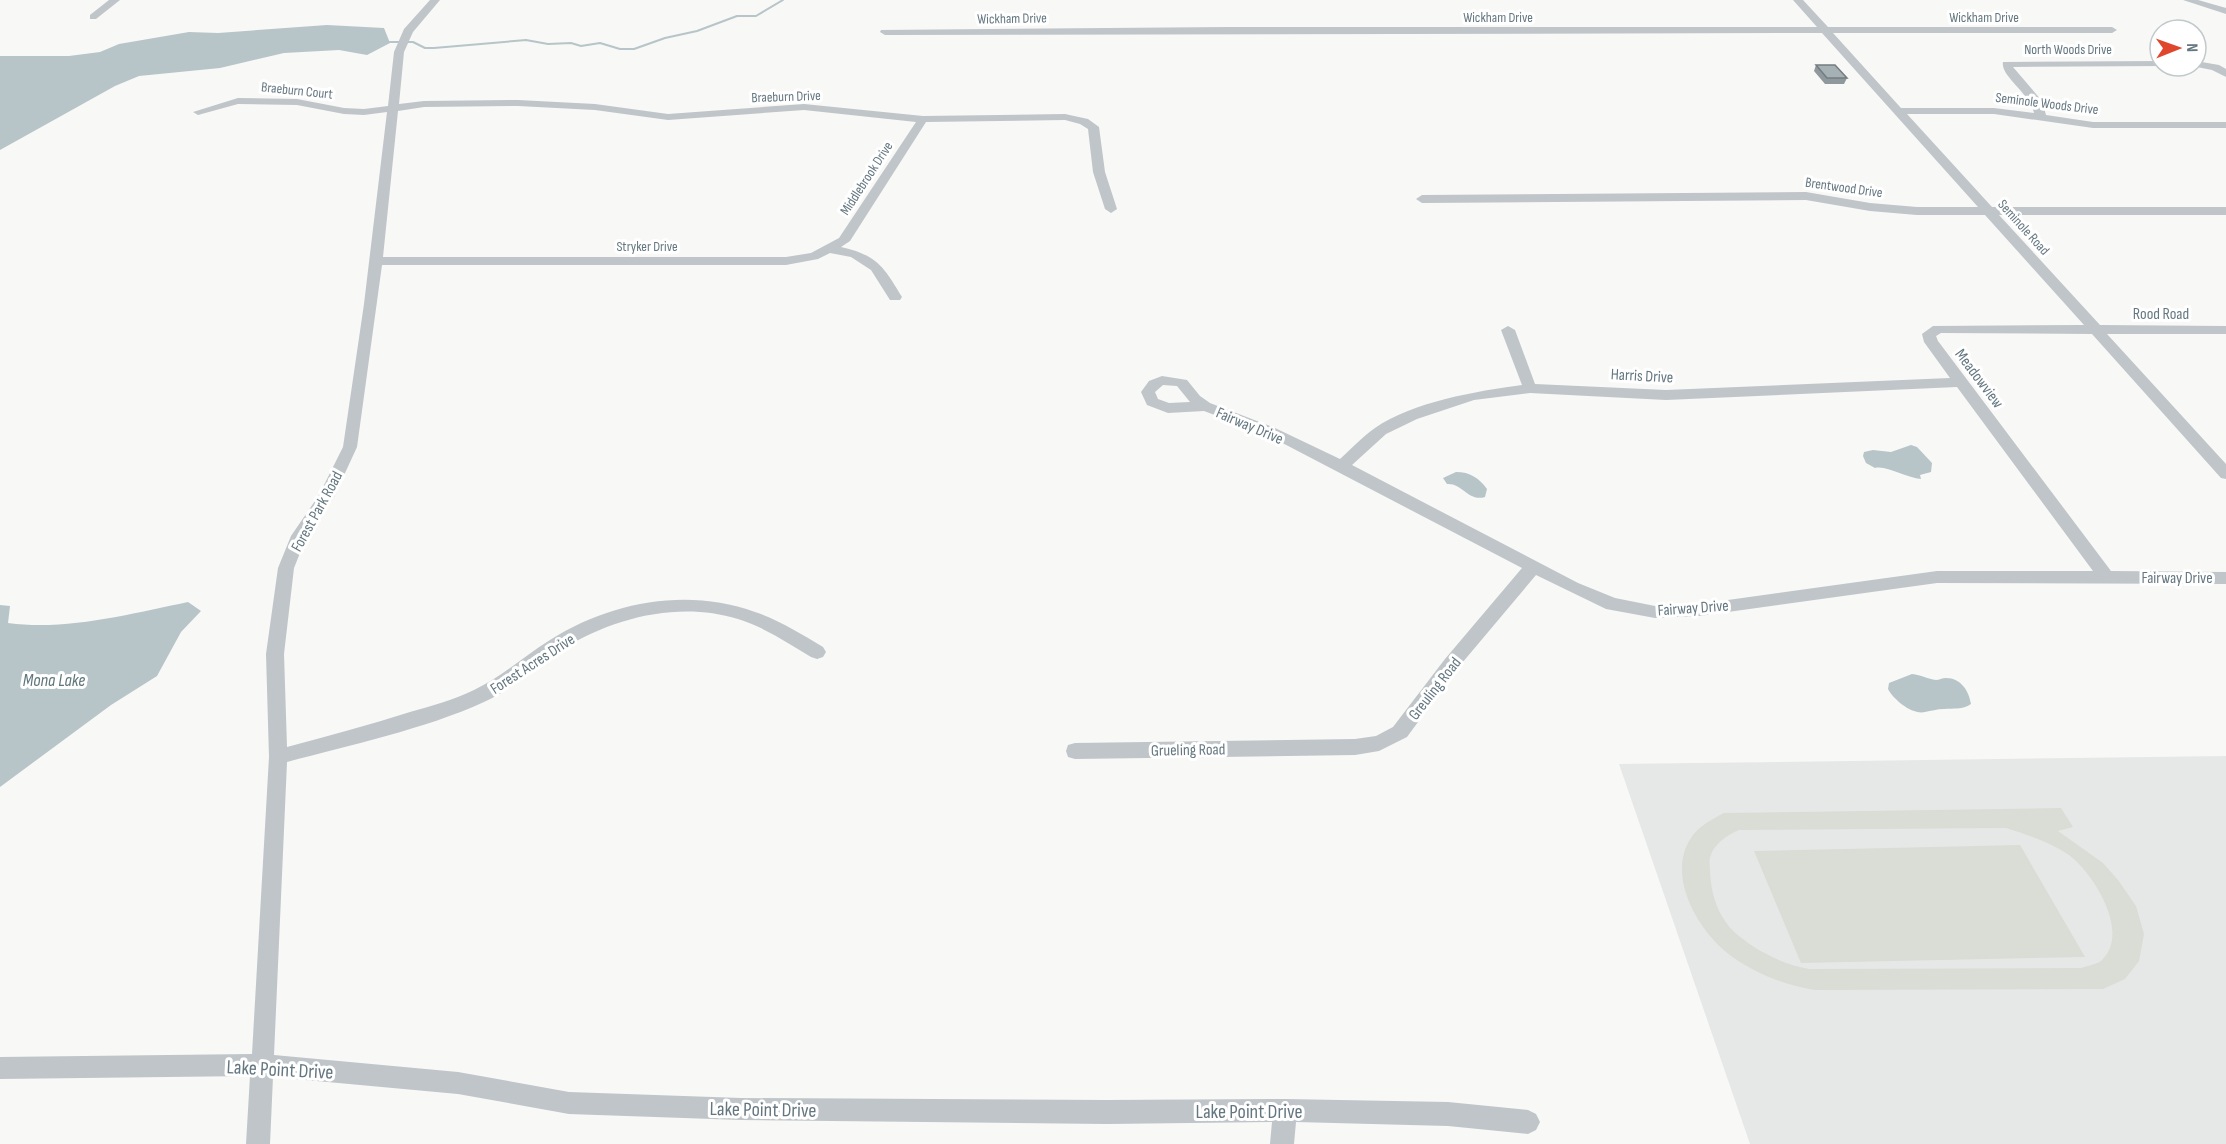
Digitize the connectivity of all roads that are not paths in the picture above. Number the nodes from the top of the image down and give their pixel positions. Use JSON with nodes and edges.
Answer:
{"nodes":[{"id":1,"x":115,"y":0,"type":"edge"},
{"id":2,"x":435,"y":0,"type":"edge"},
{"id":3,"x":1798,"y":0,"type":"edge"},
{"id":4,"x":2188,"y":0,"type":"edge"},
{"id":5,"x":2226,"y":11,"type":"edge"},
{"id":6,"x":93,"y":17,"type":"dead end"},
{"id":7,"x":2112,"y":30,"type":"dead end"},
{"id":8,"x":1828,"y":31,"type":"junction"},
{"id":9,"x":885,"y":32,"type":"dead end"},
{"id":10,"x":2148,"y":64,"type":"edge"},
{"id":11,"x":2208,"y":66,"type":"edge"},
{"id":12,"x":2226,"y":74,"type":"edge"},
{"id":13,"x":394,"y":108,"type":"junction"},
{"id":14,"x":1900,"y":111,"type":"junction"},
{"id":15,"x":198,"y":112,"type":"dead end"},
{"id":16,"x":2042,"y":118,"type":"junction"},
{"id":17,"x":923,"y":119,"type":"junction"},
{"id":18,"x":2226,"y":125,"type":"edge"},
{"id":19,"x":1422,"y":199,"type":"dead end"},
{"id":20,"x":1111,"y":209,"type":"dead end"},
{"id":21,"x":1989,"y":210,"type":"junction"},
{"id":22,"x":2226,"y":211,"type":"edge"},
{"id":23,"x":830,"y":249,"type":"junction"},
{"id":24,"x":376,"y":261,"type":"junction"},
{"id":25,"x":895,"y":297,"type":"dead end"},
{"id":26,"x":1508,"y":330,"type":"dead end"},
{"id":27,"x":2096,"y":330,"type":"junction"},
{"id":28,"x":2226,"y":330,"type":"edge"},
{"id":29,"x":1961,"y":382,"type":"junction"},
{"id":30,"x":1530,"y":388,"type":"junction"},
{"id":31,"x":1205,"y":406,"type":"dead end"},
{"id":32,"x":1341,"y":466,"type":"junction"},
{"id":33,"x":2226,"y":474,"type":"edge"},
{"id":34,"x":1534,"y":566,"type":"junction"},
{"id":35,"x":2106,"y":577,"type":"junction"},
{"id":36,"x":2226,"y":578,"type":"edge"},
{"id":37,"x":817,"y":652,"type":"dead end"},
{"id":38,"x":1301,"y":748,"type":"joint"},
{"id":39,"x":1075,"y":750,"type":"dead end"},
{"id":40,"x":278,"y":758,"type":"junction"},
{"id":41,"x":262,"y":1065,"type":"junction"},
{"id":42,"x":0,"y":1068,"type":"edge"},
{"id":43,"x":1285,"y":1110,"type":"junction"},
{"id":44,"x":1528,"y":1122,"type":"dead end"},
{"id":45,"x":258,"y":1144,"type":"edge"},
{"id":46,"x":1282,"y":1144,"type":"edge"}],
"edges":[{"from":1,"to":6,"type":"street"},
{"from":2,"to":13,"type":"street","name":"Forest Park Road"},
{"from":3,"to":8,"type":"street","name":"Seminole Road"},
{"from":4,"to":5,"type":"street"},
{"from":7,"to":8,"type":"street","name":"Wickham Drive"},
{"from":8,"to":9,"type":"street","name":"Wickham Drive"},
{"from":8,"to":14,"type":"street","name":"Seminole Road"},
{"from":10,"to":16,"type":"street","name":"North Woods Drive"},
{"from":11,"to":12,"type":"street"},
{"from":13,"to":15,"type":"street","name":"Braeburn Court"},
{"from":13,"to":17,"type":"street","name":"Braeburn Drive"},
{"from":13,"to":24,"type":"street","name":"Forest Park Road"},
{"from":14,"to":16,"type":"street","name":"Seminole Woods Drive"},
{"from":14,"to":21,"type":"street","name":"Seminole Road"},
{"from":16,"to":18,"type":"street","name":"Seminole Woods Drive"},
{"from":17,"to":20,"type":"street","name":"Braeburn Drive"},
{"from":17,"to":23,"type":"street","name":"Middlebrook Drive"},
{"from":19,"to":21,"type":"street","name":"Brentwood Drive"},
{"from":21,"to":22,"type":"street","name":"Brentwood Drive"},
{"from":21,"to":27,"type":"street","name":"Seminole Road"},
{"from":23,"to":24,"type":"street","name":"Stryker Drive"},
{"from":23,"to":25,"type":"street","name":"Stryker Drive"},
{"from":24,"to":40,"type":"street","name":"Forest Park Road"},
{"from":26,"to":30,"type":"street"},
{"from":27,"to":28,"type":"street","name":"Rood Road"},
{"from":27,"to":29,"type":"street","name":"Meadowview"},
{"from":27,"to":33,"type":"street","name":"Seminole Road"},
{"from":29,"to":30,"type":"street","name":"Harris Drive"},
{"from":29,"to":35,"type":"street","name":"Meadowview"},
{"from":30,"to":32,"type":"street","name":"Harris Drive"},
{"from":31,"to":32,"type":"street","name":"Fairway Drive"},
{"from":32,"to":34,"type":"street","name":"Fairway Drive"},
{"from":34,"to":35,"type":"street","name":"Fairway Drive"},
{"from":34,"to":38,"type":"street","name":"Greuling Road"},
{"from":35,"to":36,"type":"street","name":"Fairway Drive"},
{"from":37,"to":40,"type":"street","name":"Forest Acres Drive"},
{"from":38,"to":39,"type":"street","name":"Grueling Road"},
{"from":40,"to":41,"type":"street","name":"Forest Park Road"},
{"from":41,"to":42,"type":"street","name":"Lake Point Drive"},
{"from":41,"to":43,"type":"street","name":"Lake Point Drive"},
{"from":41,"to":45,"type":"street","name":"Forest Park Road"},
{"from":43,"to":44,"type":"street","name":"Lake Point Drive"},
{"from":43,"to":46,"type":"street"}]}
